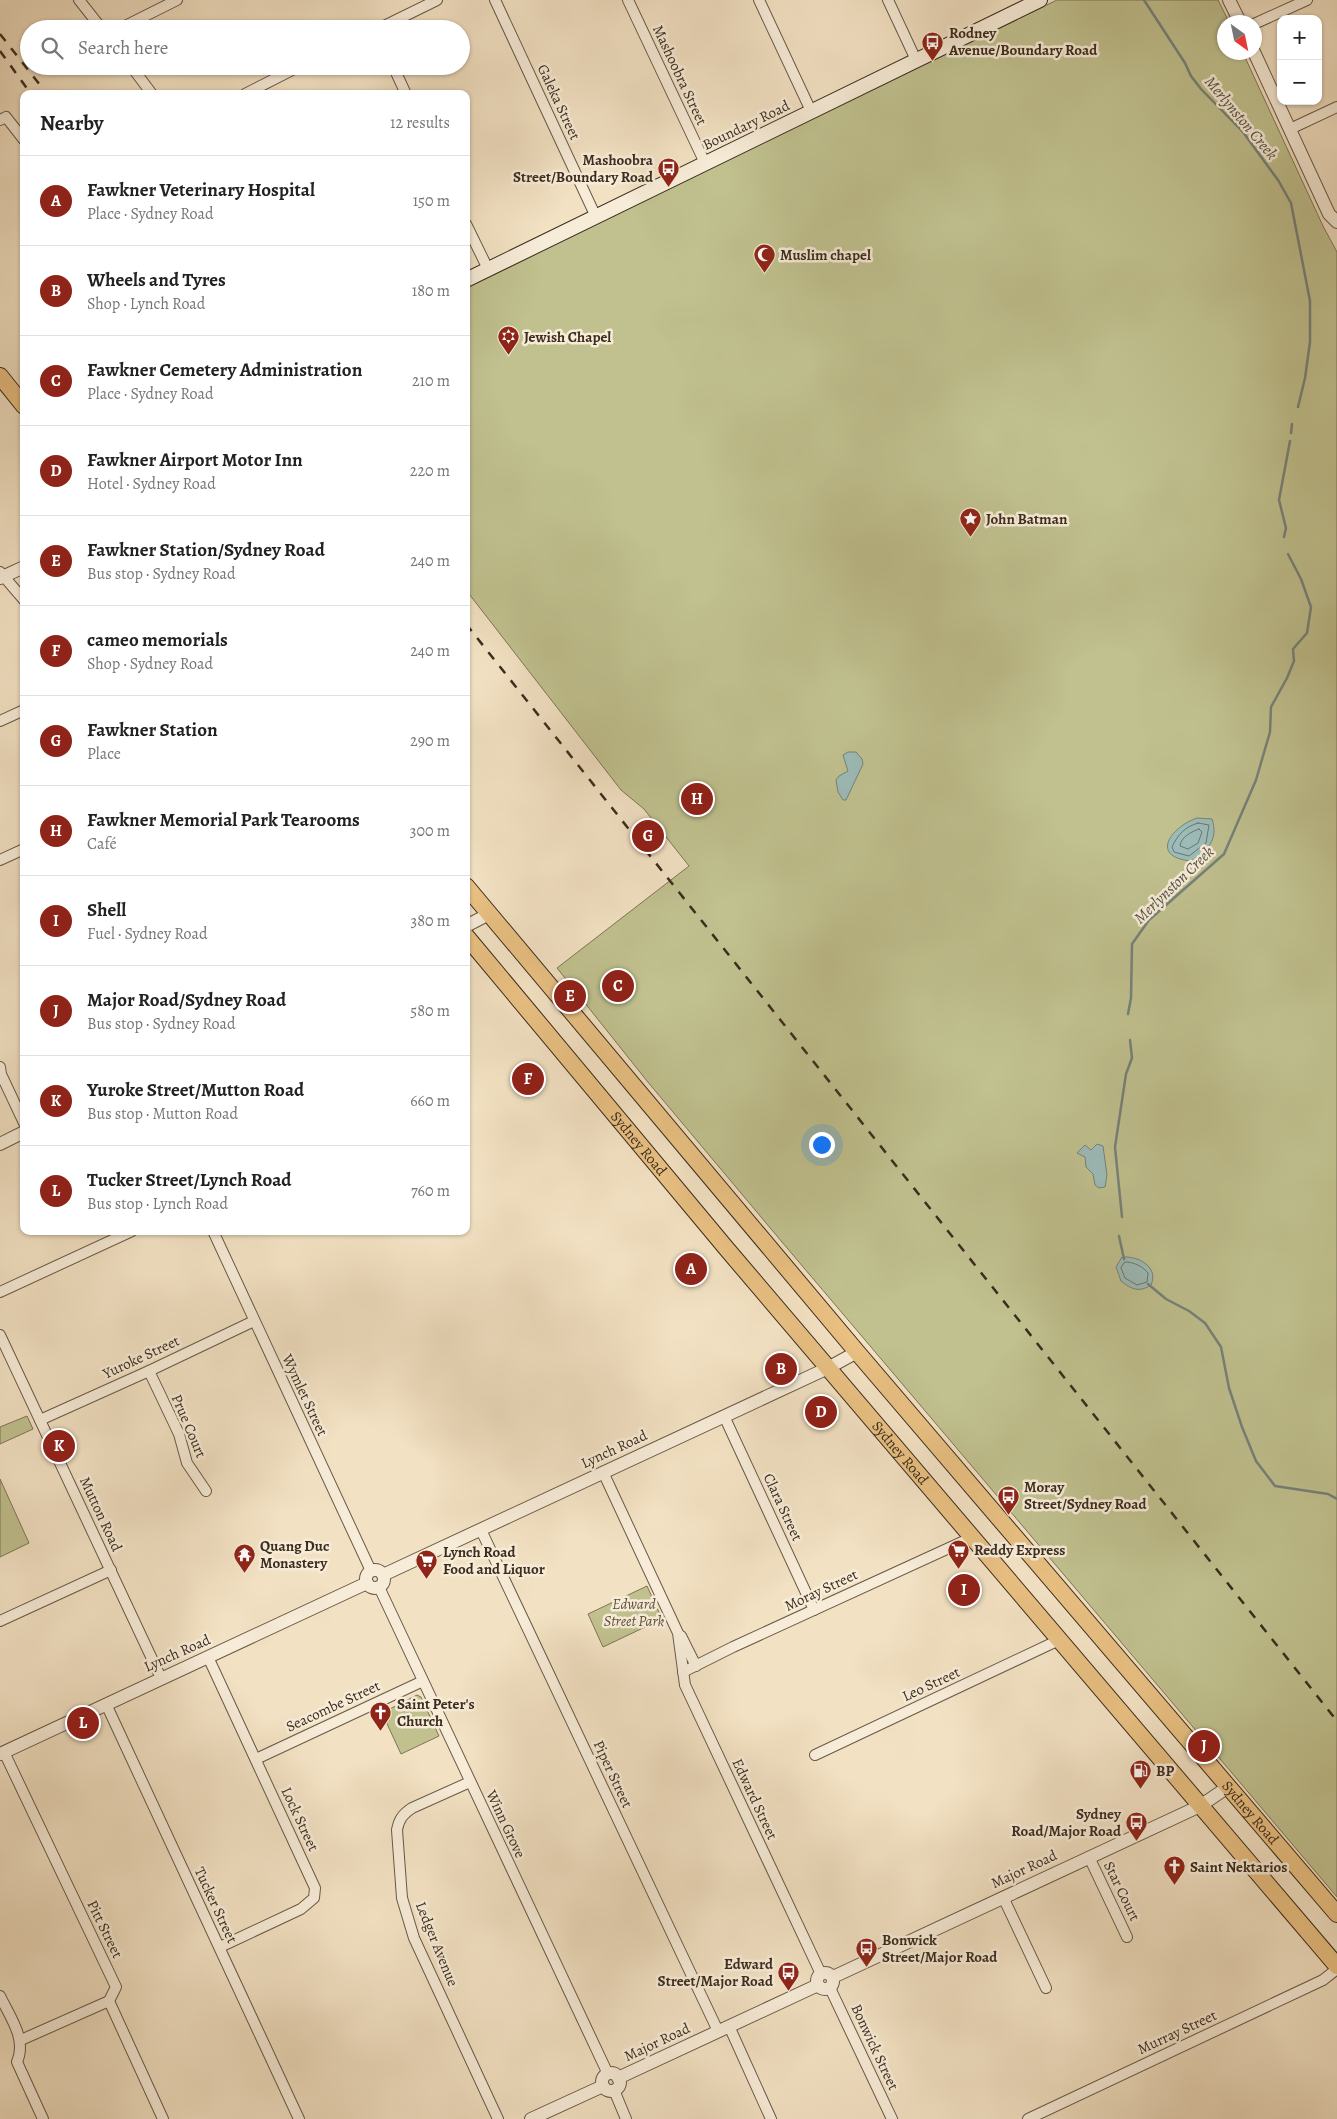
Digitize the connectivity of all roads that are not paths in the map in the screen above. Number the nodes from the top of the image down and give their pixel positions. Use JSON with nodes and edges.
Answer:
{"nodes":[{"id":1,"x":79,"y":0,"type":"edge"},
{"id":2,"x":177,"y":0,"type":"edge"},
{"id":3,"x":437,"y":0,"type":"edge"},
{"id":4,"x":495,"y":0,"type":"edge"},
{"id":5,"x":628,"y":0,"type":"edge"},
{"id":6,"x":759,"y":0,"type":"edge"},
{"id":7,"x":888,"y":0,"type":"edge"},
{"id":8,"x":1040,"y":0,"type":"edge"},
{"id":9,"x":1229,"y":0,"type":"edge"},
{"id":10,"x":1307,"y":0,"type":"edge"},
{"id":11,"x":1018,"y":5,"type":"edge"},
{"id":12,"x":1236,"y":15,"type":"edge"},
{"id":13,"x":95,"y":20,"type":"edge"},
{"id":14,"x":137,"y":20,"type":"edge"},
{"id":15,"x":396,"y":20,"type":"edge"},
{"id":16,"x":1262,"y":20,"type":"edge"},
{"id":17,"x":916,"y":60,"type":"junction"},
{"id":18,"x":1258,"y":60,"type":"edge"},
{"id":19,"x":138,"y":75,"type":"edge"},
{"id":20,"x":282,"y":75,"type":"edge"},
{"id":21,"x":397,"y":75,"type":"edge"},
{"id":22,"x":149,"y":90,"type":"edge"},
{"id":23,"x":253,"y":90,"type":"edge"},
{"id":24,"x":404,"y":90,"type":"edge"},
{"id":25,"x":1337,"y":107,"type":"edge"},
{"id":26,"x":811,"y":111,"type":"junction"},
{"id":27,"x":3,"y":119,"type":"edge"},
{"id":28,"x":1290,"y":129,"type":"junction"},
{"id":29,"x":20,"y":136,"type":"edge"},
{"id":30,"x":705,"y":163,"type":"junction"},
{"id":31,"x":596,"y":217,"type":"junction"},
{"id":32,"x":1337,"y":222,"type":"edge"},
{"id":33,"x":470,"y":232,"type":"edge"},
{"id":34,"x":488,"y":269,"type":"junction"},
{"id":35,"x":470,"y":278,"type":"edge"},
{"id":36,"x":0,"y":376,"type":"edge"},
{"id":37,"x":20,"y":400,"type":"edge"},
{"id":38,"x":20,"y":569,"type":"edge"},
{"id":39,"x":1,"y":576,"type":"edge"},
{"id":40,"x":20,"y":596,"type":"edge"},
{"id":41,"x":20,"y":712,"type":"edge"},
{"id":42,"x":0,"y":721,"type":"edge"},
{"id":43,"x":20,"y":851,"type":"edge"},
{"id":44,"x":0,"y":860,"type":"edge"},
{"id":45,"x":470,"y":891,"type":"edge"},
{"id":46,"x":489,"y":914,"type":"junction"},
{"id":47,"x":470,"y":924,"type":"edge"},
{"id":48,"x":470,"y":941,"type":"edge"},
{"id":49,"x":0,"y":1067,"type":"edge"},
{"id":50,"x":20,"y":1114,"type":"edge"},
{"id":51,"x":20,"y":1134,"type":"edge"},
{"id":52,"x":0,"y":1144,"type":"edge"},
{"id":53,"x":123,"y":1235,"type":"edge"},
{"id":54,"x":215,"y":1235,"type":"edge"},
{"id":55,"x":0,"y":1292,"type":"edge"},
{"id":56,"x":254,"y":1321,"type":"junction"},
{"id":57,"x":0,"y":1335,"type":"edge"},
{"id":58,"x":857,"y":1352,"type":"junction"},
{"id":59,"x":828,"y":1368,"type":"junction"},
{"id":60,"x":149,"y":1371,"type":"junction"},
{"id":61,"x":724,"y":1416,"type":"junction"},
{"id":62,"x":40,"y":1420,"type":"junction"},
{"id":63,"x":603,"y":1472,"type":"junction"},
{"id":64,"x":206,"y":1491,"type":"dead end"},
{"id":65,"x":481,"y":1530,"type":"junction"},
{"id":66,"x":973,"y":1537,"type":"junction"},
{"id":67,"x":111,"y":1570,"type":"junction"},
{"id":68,"x":375,"y":1579,"type":"junction"},
{"id":69,"x":814,"y":1610,"type":"junction"},
{"id":70,"x":0,"y":1621,"type":"edge"},
{"id":71,"x":678,"y":1633,"type":"junction"},
{"id":72,"x":1059,"y":1640,"type":"junction"},
{"id":73,"x":208,"y":1657,"type":"junction"},
{"id":74,"x":696,"y":1666,"type":"junction"},
{"id":75,"x":683,"y":1672,"type":"junction"},
{"id":76,"x":161,"y":1678,"type":"junction"},
{"id":77,"x":423,"y":1681,"type":"junction"},
{"id":78,"x":106,"y":1704,"type":"junction"},
{"id":79,"x":2,"y":1753,"type":"edge"},
{"id":80,"x":815,"y":1755,"type":"dead end"},
{"id":81,"x":256,"y":1759,"type":"junction"},
{"id":82,"x":470,"y":1782,"type":"junction"},
{"id":83,"x":1228,"y":1787,"type":"junction"},
{"id":84,"x":1200,"y":1806,"type":"junction"},
{"id":85,"x":1089,"y":1857,"type":"junction"},
{"id":86,"x":1003,"y":1897,"type":"junction"},
{"id":87,"x":1337,"y":1914,"type":"edge"},
{"id":88,"x":1127,"y":1937,"type":"dead end"},
{"id":89,"x":220,"y":1947,"type":"junction"},
{"id":90,"x":1337,"y":1968,"type":"edge"},
{"id":91,"x":825,"y":1981,"type":"junction"},
{"id":92,"x":1046,"y":1988,"type":"dead end"},
{"id":93,"x":0,"y":1996,"type":"edge"},
{"id":94,"x":109,"y":2000,"type":"junction"},
{"id":95,"x":723,"y":2028,"type":"junction"},
{"id":96,"x":21,"y":2040,"type":"junction"},
{"id":97,"x":611,"y":2082,"type":"junction"},
{"id":98,"x":1031,"y":2118,"type":"edge"},
{"id":99,"x":43,"y":2119,"type":"edge"},
{"id":100,"x":163,"y":2119,"type":"edge"},
{"id":101,"x":299,"y":2119,"type":"edge"},
{"id":102,"x":498,"y":2119,"type":"edge"},
{"id":103,"x":530,"y":2119,"type":"edge"},
{"id":104,"x":626,"y":2119,"type":"edge"},
{"id":105,"x":771,"y":2119,"type":"edge"},
{"id":106,"x":892,"y":2119,"type":"edge"}],
"edges":[{"from":1,"to":13,"type":"street"},
{"from":2,"to":14,"type":"street"},
{"from":3,"to":15,"type":"street"},
{"from":4,"to":31,"type":"street","name":"Galeka Street"},
{"from":5,"to":30,"type":"street","name":"Mashoobra Street"},
{"from":6,"to":26,"type":"street"},
{"from":7,"to":17,"type":"street"},
{"from":8,"to":11,"type":"main road","name":"Boundary Road"},
{"from":9,"to":12,"type":"street"},
{"from":10,"to":16,"type":"street"},
{"from":11,"to":17,"type":"main road","name":"Boundary Road"},
{"from":17,"to":26,"type":"main road","name":"Boundary Road"},
{"from":18,"to":28,"type":"street"},
{"from":19,"to":22,"type":"street"},
{"from":20,"to":23,"type":"street"},
{"from":21,"to":24,"type":"street"},
{"from":25,"to":28,"type":"street"},
{"from":26,"to":30,"type":"main road","name":"Boundary Road"},
{"from":27,"to":29,"type":"street"},
{"from":28,"to":32,"type":"street"},
{"from":30,"to":31,"type":"main road","name":"Boundary Road"},
{"from":31,"to":34,"type":"main road","name":"Boundary Road"},
{"from":33,"to":34,"type":"street"},
{"from":34,"to":35,"type":"main road","name":"Boundary Road"},
{"from":36,"to":37,"type":"highway"},
{"from":38,"to":39,"type":"street"},
{"from":39,"to":40,"type":"street"},
{"from":41,"to":42,"type":"street"},
{"from":43,"to":44,"type":"street"},
{"from":45,"to":46,"type":"highway","name":"Sydney Road"},
{"from":46,"to":47,"type":"street"},
{"from":46,"to":58,"type":"highway","name":"Sydney Road"},
{"from":48,"to":59,"type":"highway","name":"Sydney Road"},
{"from":49,"to":50,"type":"street"},
{"from":51,"to":52,"type":"street"},
{"from":53,"to":55,"type":"street"},
{"from":54,"to":56,"type":"street","name":"Wymlet Street"},
{"from":56,"to":60,"type":"street","name":"Yuroke Street"},
{"from":56,"to":68,"type":"street","name":"Wymlet Street"},
{"from":57,"to":62,"type":"street","name":"Mutton Road"},
{"from":58,"to":59,"type":"street","name":"Lynch Road"},
{"from":58,"to":83,"type":"highway","name":"Sydney Road"},
{"from":59,"to":61,"type":"street","name":"Lynch Road"},
{"from":59,"to":66,"type":"highway","name":"Sydney Road"},
{"from":60,"to":62,"type":"street","name":"Yuroke Street"},
{"from":60,"to":64,"type":"street","name":"Prue Court"},
{"from":61,"to":63,"type":"street","name":"Lynch Road"},
{"from":61,"to":69,"type":"street","name":"Clara Street"},
{"from":62,"to":67,"type":"street","name":"Mutton Road"},
{"from":63,"to":65,"type":"street","name":"Lynch Road"},
{"from":63,"to":71,"type":"street","name":"Edward Street"},
{"from":65,"to":68,"type":"street","name":"Lynch Road"},
{"from":65,"to":95,"type":"street","name":"Piper Street"},
{"from":66,"to":69,"type":"street","name":"Moray Street"},
{"from":66,"to":72,"type":"highway","name":"Sydney Road"},
{"from":67,"to":70,"type":"street"},
{"from":67,"to":76,"type":"street","name":"Mutton Road"},
{"from":68,"to":73,"type":"street","name":"Lynch Road"},
{"from":68,"to":77,"type":"street","name":"Winn Grove"},
{"from":69,"to":74,"type":"street","name":"Moray Street"},
{"from":71,"to":74,"type":"street","name":"Edward Street"},
{"from":71,"to":75,"type":"street","name":"Edward Street"},
{"from":72,"to":80,"type":"street","name":"Leo Street"},
{"from":72,"to":84,"type":"highway","name":"Sydney Road"},
{"from":73,"to":76,"type":"street","name":"Lynch Road"},
{"from":73,"to":81,"type":"street","name":"Lock Street"},
{"from":74,"to":75,"type":"street","name":"Moray Street"},
{"from":75,"to":91,"type":"street","name":"Edward Street"},
{"from":76,"to":78,"type":"street","name":"Lynch Road"},
{"from":77,"to":81,"type":"street","name":"Seacombe Street"},
{"from":77,"to":82,"type":"street","name":"Winn Grove"},
{"from":78,"to":79,"type":"street","name":"Lynch Road"},
{"from":78,"to":89,"type":"street","name":"Tucker Street"},
{"from":79,"to":94,"type":"street","name":"Pitt Street"},
{"from":81,"to":89,"type":"street","name":"Lock Street"},
{"from":82,"to":97,"type":"street","name":"Winn Grove"},
{"from":82,"to":102,"type":"street","name":"Ledger Avenue"},
{"from":83,"to":84,"type":"street","name":"Major Road"},
{"from":83,"to":87,"type":"highway","name":"Sydney Road"},
{"from":84,"to":85,"type":"street","name":"Major Road"},
{"from":84,"to":90,"type":"highway","name":"Sydney Road"},
{"from":85,"to":86,"type":"street","name":"Major Road"},
{"from":85,"to":88,"type":"street","name":"Star Court"},
{"from":86,"to":91,"type":"street","name":"Major Road"},
{"from":86,"to":92,"type":"street"},
{"from":89,"to":101,"type":"street","name":"Tucker Street"},
{"from":90,"to":98,"type":"street","name":"Murray Street"},
{"from":91,"to":95,"type":"street","name":"Major Road"},
{"from":91,"to":106,"type":"street","name":"Bonwick Street"},
{"from":93,"to":96,"type":"street"},
{"from":94,"to":96,"type":"street"},
{"from":94,"to":100,"type":"street"},
{"from":95,"to":97,"type":"street","name":"Major Road"},
{"from":95,"to":105,"type":"street","name":"Piper Street"},
{"from":96,"to":99,"type":"street"},
{"from":97,"to":103,"type":"street","name":"Major Road"},
{"from":97,"to":104,"type":"street","name":"Winn Grove"}]}
